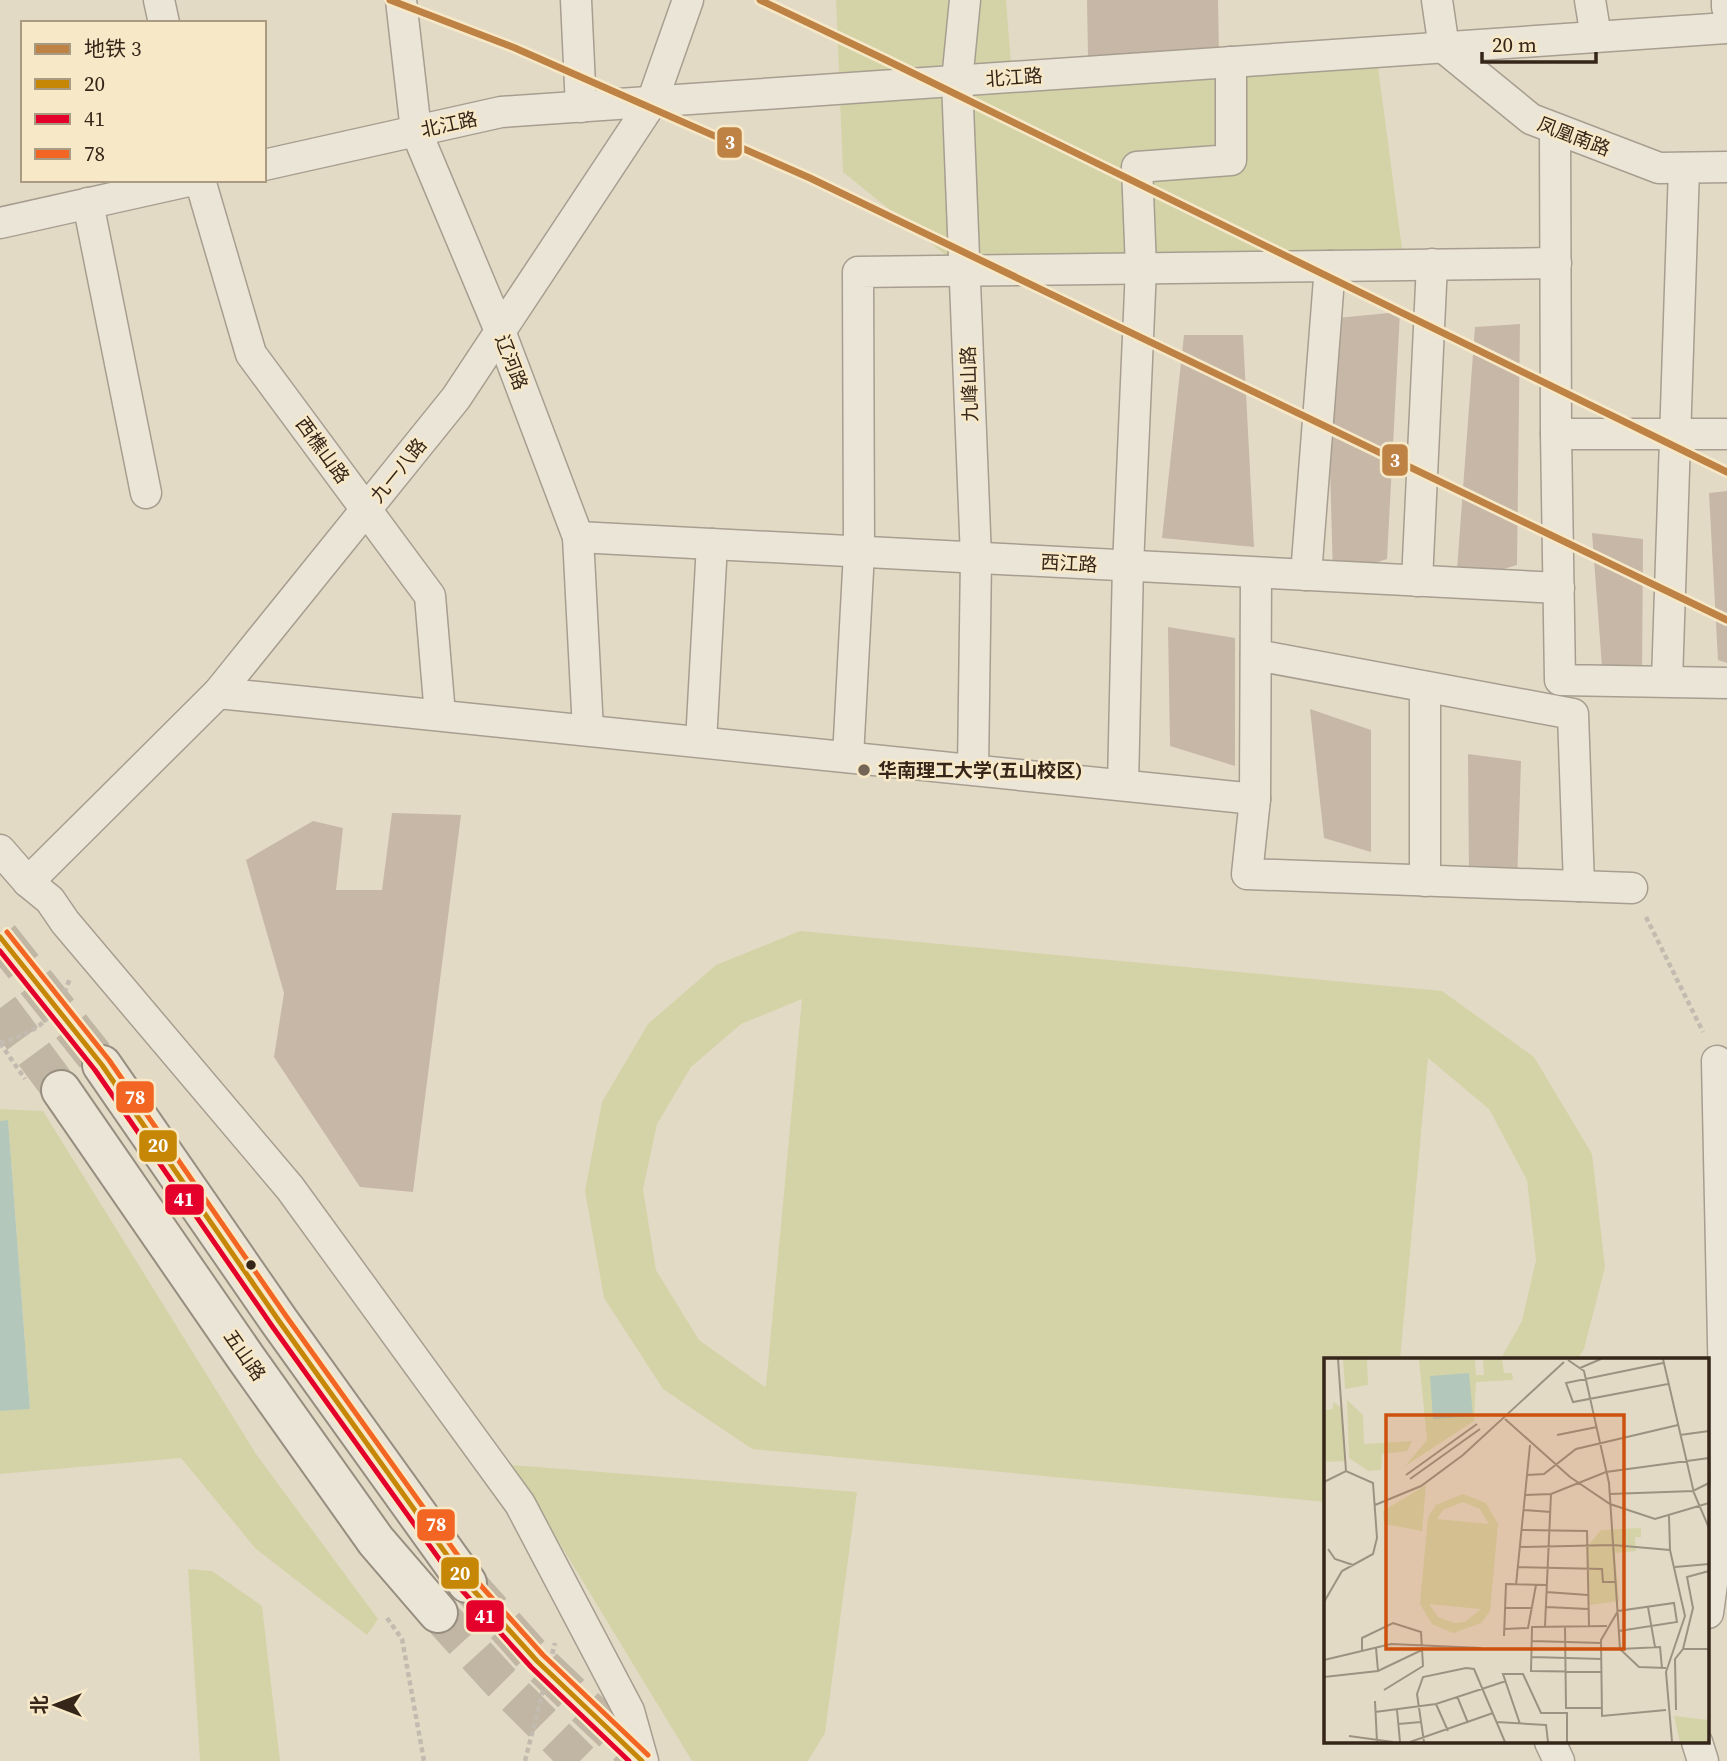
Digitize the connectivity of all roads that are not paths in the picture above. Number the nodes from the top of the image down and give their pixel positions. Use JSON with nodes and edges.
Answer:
{"nodes":[{"id":1,"x":159,"y":0,"type":"edge"},
{"id":2,"x":401,"y":0,"type":"edge"},
{"id":3,"x":576,"y":0,"type":"edge"},
{"id":4,"x":688,"y":0,"type":"edge"},
{"id":5,"x":965,"y":0,"type":"edge"},
{"id":6,"x":1437,"y":0,"type":"edge"},
{"id":7,"x":1590,"y":0,"type":"edge"},
{"id":8,"x":1727,"y":0,"type":"edge"},
{"id":9,"x":1727,"y":7,"type":"edge"},
{"id":10,"x":164,"y":21,"type":"edge"},
{"id":11,"x":1727,"y":28,"type":"edge"},
{"id":12,"x":1596,"y":37,"type":"junction"},
{"id":13,"x":1444,"y":48,"type":"junction"},
{"id":14,"x":1231,"y":62,"type":"junction"},
{"id":15,"x":957,"y":81,"type":"junction"},
{"id":16,"x":652,"y":102,"type":"junction"},
{"id":17,"x":581,"y":107,"type":"junction"},
{"id":18,"x":1555,"y":129,"type":"junction"},
{"id":19,"x":416,"y":131,"type":"junction"},
{"id":20,"x":266,"y":164,"type":"edge"},
{"id":21,"x":1727,"y":167,"type":"edge"},
{"id":22,"x":1684,"y":168,"type":"junction"},
{"id":23,"x":184,"y":182,"type":"edge"},
{"id":24,"x":201,"y":182,"type":"edge"},
{"id":25,"x":88,"y":203,"type":"junction"},
{"id":26,"x":0,"y":223,"type":"edge"},
{"id":27,"x":1556,"y":263,"type":"junction"},
{"id":28,"x":1432,"y":264,"type":"junction"},
{"id":29,"x":1330,"y":266,"type":"junction"},
{"id":30,"x":1141,"y":268,"type":"junction"},
{"id":31,"x":965,"y":270,"type":"junction"},
{"id":32,"x":500,"y":331,"type":"junction"},
{"id":33,"x":1556,"y":434,"type":"junction"},
{"id":34,"x":1675,"y":434,"type":"junction"},
{"id":35,"x":1727,"y":434,"type":"edge"},
{"id":36,"x":146,"y":493,"type":"dead end"},
{"id":37,"x":366,"y":509,"type":"junction"},
{"id":38,"x":578,"y":537,"type":"junction"},
{"id":39,"x":712,"y":544,"type":"junction"},
{"id":40,"x":859,"y":552,"type":"junction"},
{"id":41,"x":976,"y":558,"type":"junction"},
{"id":42,"x":1128,"y":566,"type":"junction"},
{"id":43,"x":1256,"y":573,"type":"junction"},
{"id":44,"x":1306,"y":575,"type":"junction"},
{"id":45,"x":1417,"y":581,"type":"junction"},
{"id":46,"x":1559,"y":588,"type":"junction"},
{"id":47,"x":1256,"y":655,"type":"junction"},
{"id":48,"x":1667,"y":681,"type":"junction"},
{"id":49,"x":1727,"y":683,"type":"edge"},
{"id":50,"x":1425,"y":687,"type":"junction"},
{"id":51,"x":218,"y":692,"type":"junction"},
{"id":52,"x":440,"y":715,"type":"junction"},
{"id":53,"x":588,"y":730,"type":"junction"},
{"id":54,"x":701,"y":742,"type":"junction"},
{"id":55,"x":848,"y":757,"type":"junction"},
{"id":56,"x":973,"y":769,"type":"junction"},
{"id":57,"x":1123,"y":785,"type":"junction"},
{"id":58,"x":1255,"y":799,"type":"junction"},
{"id":59,"x":0,"y":850,"type":"edge"},
{"id":60,"x":1425,"y":881,"type":"junction"},
{"id":61,"x":28,"y":882,"type":"junction"},
{"id":62,"x":1578,"y":886,"type":"junction"},
{"id":63,"x":1632,"y":888,"type":"road end"},
{"id":64,"x":1717,"y":1061,"type":"road end"},
{"id":65,"x":102,"y":1065,"type":"tunnel mouth"},
{"id":66,"x":61,"y":1090,"type":"tunnel mouth"},
{"id":67,"x":1722,"y":1483,"type":"edge"},
{"id":68,"x":467,"y":1583,"type":"tunnel mouth"},
{"id":69,"x":1710,"y":1594,"type":"edge"},
{"id":70,"x":438,"y":1613,"type":"tunnel mouth"},
{"id":71,"x":1551,"y":1744,"type":"edge"},
{"id":72,"x":1699,"y":1744,"type":"edge"},
{"id":73,"x":643,"y":1761,"type":"edge"},
{"id":74,"x":1559,"y":1761,"type":"edge"},
{"id":75,"x":1703,"y":1761,"type":"edge"}],
"edges":[{"from":1,"to":10,"type":"street"},
{"from":2,"to":19,"type":"street","name":"辽河路"},
{"from":3,"to":17,"type":"street"},
{"from":4,"to":16,"type":"street","name":"九一八路"},
{"from":5,"to":15,"type":"street","name":"九峰山路"},
{"from":6,"to":13,"type":"street"},
{"from":7,"to":12,"type":"street"},
{"from":8,"to":9,"type":"street"},
{"from":11,"to":12,"type":"street","name":"北江路"},
{"from":12,"to":13,"type":"street","name":"北江路"},
{"from":13,"to":14,"type":"street","name":"北江路"},
{"from":13,"to":18,"type":"street","name":"凤凰南路"},
{"from":14,"to":15,"type":"street","name":"北江路"},
{"from":14,"to":30,"type":"street"},
{"from":15,"to":16,"type":"street","name":"北江路"},
{"from":15,"to":31,"type":"street","name":"九峰山路"},
{"from":16,"to":17,"type":"street","name":"北江路"},
{"from":16,"to":32,"type":"street","name":"九一八路"},
{"from":17,"to":19,"type":"street","name":"北江路"},
{"from":18,"to":22,"type":"street","name":"凤凰南路"},
{"from":18,"to":27,"type":"street"},
{"from":19,"to":20,"type":"street","name":"北江路"},
{"from":19,"to":32,"type":"street","name":"辽河路"},
{"from":21,"to":22,"type":"street","name":"凤凰南路"},
{"from":22,"to":34,"type":"street"},
{"from":23,"to":25,"type":"street"},
{"from":24,"to":37,"type":"street","name":"西樵山路"},
{"from":25,"to":26,"type":"street"},
{"from":25,"to":36,"type":"street"},
{"from":27,"to":28,"type":"street"},
{"from":27,"to":33,"type":"street"},
{"from":28,"to":29,"type":"street"},
{"from":28,"to":45,"type":"street"},
{"from":29,"to":30,"type":"street"},
{"from":29,"to":44,"type":"street"},
{"from":30,"to":31,"type":"street"},
{"from":30,"to":42,"type":"street"},
{"from":31,"to":40,"type":"street"},
{"from":31,"to":41,"type":"street","name":"九峰山路"},
{"from":32,"to":37,"type":"street","name":"九一八路"},
{"from":32,"to":38,"type":"street","name":"辽河路"},
{"from":33,"to":34,"type":"street"},
{"from":33,"to":46,"type":"street"},
{"from":34,"to":35,"type":"street"},
{"from":34,"to":48,"type":"street"},
{"from":37,"to":51,"type":"street","name":"九一八路"},
{"from":37,"to":52,"type":"street","name":"西樵山路"},
{"from":38,"to":39,"type":"street","name":"西江路"},
{"from":38,"to":53,"type":"street","name":"辽河路"},
{"from":39,"to":40,"type":"street","name":"西江路"},
{"from":39,"to":54,"type":"street"},
{"from":40,"to":41,"type":"street","name":"西江路"},
{"from":40,"to":55,"type":"street"},
{"from":41,"to":42,"type":"street","name":"西江路"},
{"from":41,"to":56,"type":"street","name":"九峰山路"},
{"from":42,"to":43,"type":"street","name":"西江路"},
{"from":42,"to":57,"type":"street"},
{"from":43,"to":44,"type":"street","name":"西江路"},
{"from":43,"to":47,"type":"street"},
{"from":44,"to":45,"type":"street","name":"西江路"},
{"from":45,"to":46,"type":"street","name":"西江路"},
{"from":46,"to":48,"type":"street"},
{"from":47,"to":50,"type":"street"},
{"from":47,"to":58,"type":"street"},
{"from":48,"to":49,"type":"street"},
{"from":50,"to":60,"type":"street"},
{"from":50,"to":62,"type":"street"},
{"from":51,"to":52,"type":"street"},
{"from":51,"to":61,"type":"street","name":"九一八路"},
{"from":52,"to":53,"type":"street"},
{"from":53,"to":54,"type":"street"},
{"from":54,"to":55,"type":"street"},
{"from":55,"to":56,"type":"street"},
{"from":56,"to":57,"type":"street"},
{"from":57,"to":58,"type":"street"},
{"from":58,"to":60,"type":"street"},
{"from":59,"to":61,"type":"street"},
{"from":60,"to":62,"type":"street"},
{"from":61,"to":73,"type":"street"},
{"from":62,"to":63,"type":"street"},
{"from":64,"to":67,"type":"street"},
{"from":65,"to":68,"type":"main road"},
{"from":66,"to":70,"type":"main road","name":"五山路"},
{"from":67,"to":69,"type":"street"},
{"from":71,"to":74,"type":"street"},
{"from":72,"to":75,"type":"street"}]}
